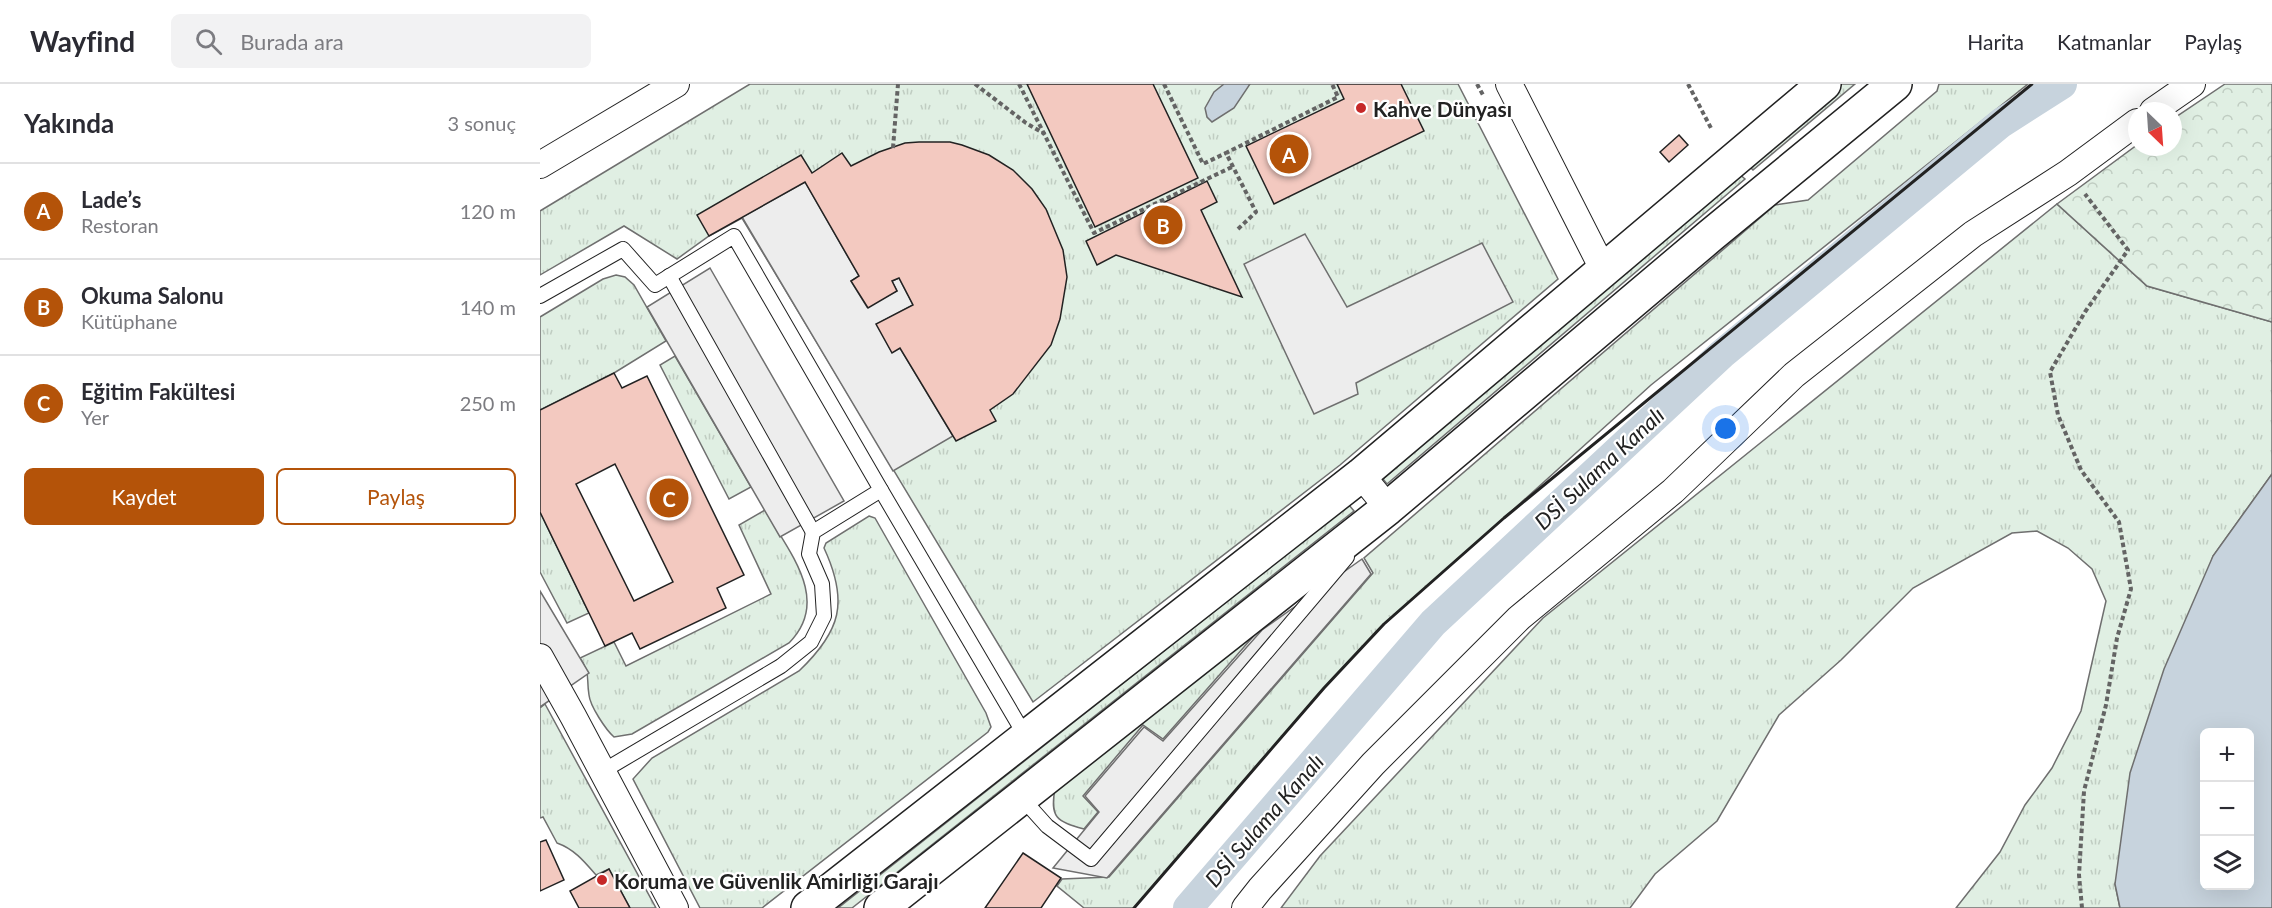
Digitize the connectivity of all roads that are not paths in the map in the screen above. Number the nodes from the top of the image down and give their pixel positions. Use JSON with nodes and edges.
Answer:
{"nodes":[{"id":1,"x":676,"y":84,"type":"edge"},
{"id":2,"x":1509,"y":84,"type":"edge"},
{"id":3,"x":1824,"y":84,"type":"edge"},
{"id":4,"x":1895,"y":84,"type":"edge"},
{"id":5,"x":2192,"y":84,"type":"edge"},
{"id":6,"x":2166,"y":102,"type":"edge"},
{"id":7,"x":2128,"y":129,"type":"edge"},
{"id":8,"x":540,"y":165,"type":"edge"},
{"id":9,"x":1603,"y":269,"type":"junction"},
{"id":10,"x":669,"y":276,"type":"junction"},
{"id":11,"x":540,"y":297,"type":"edge"},
{"id":12,"x":1361,"y":475,"type":"junction"},
{"id":13,"x":881,"y":490,"type":"junction"},
{"id":14,"x":1388,"y":508,"type":"junction"},
{"id":15,"x":813,"y":532,"type":"junction"},
{"id":16,"x":540,"y":657,"type":"edge"},
{"id":17,"x":1026,"y":737,"type":"junction"},
{"id":18,"x":603,"y":771,"type":"junction"},
{"id":19,"x":1021,"y":798,"type":"junction"},
{"id":20,"x":675,"y":908,"type":"edge"},
{"id":21,"x":808,"y":908,"type":"edge"},
{"id":22,"x":881,"y":908,"type":"edge"},
{"id":23,"x":1245,"y":908,"type":"edge"}],
"edges":[{"from":1,"to":8,"type":"street"},
{"from":2,"to":9,"type":"street"},
{"from":3,"to":9,"type":"street"},
{"from":4,"to":14,"type":"street"},
{"from":5,"to":6,"type":"street"},
{"from":7,"to":23,"type":"street"},
{"from":9,"to":12,"type":"street"},
{"from":10,"to":11,"type":"lane"},
{"from":10,"to":13,"type":"lane"},
{"from":10,"to":15,"type":"lane"},
{"from":12,"to":14,"type":"street"},
{"from":12,"to":17,"type":"street"},
{"from":13,"to":15,"type":"lane"},
{"from":13,"to":17,"type":"lane"},
{"from":14,"to":19,"type":"street"},
{"from":14,"to":19,"type":"lane"},
{"from":15,"to":18,"type":"lane"},
{"from":16,"to":18,"type":"street"},
{"from":17,"to":21,"type":"street"},
{"from":18,"to":20,"type":"street"},
{"from":19,"to":22,"type":"street"}]}
